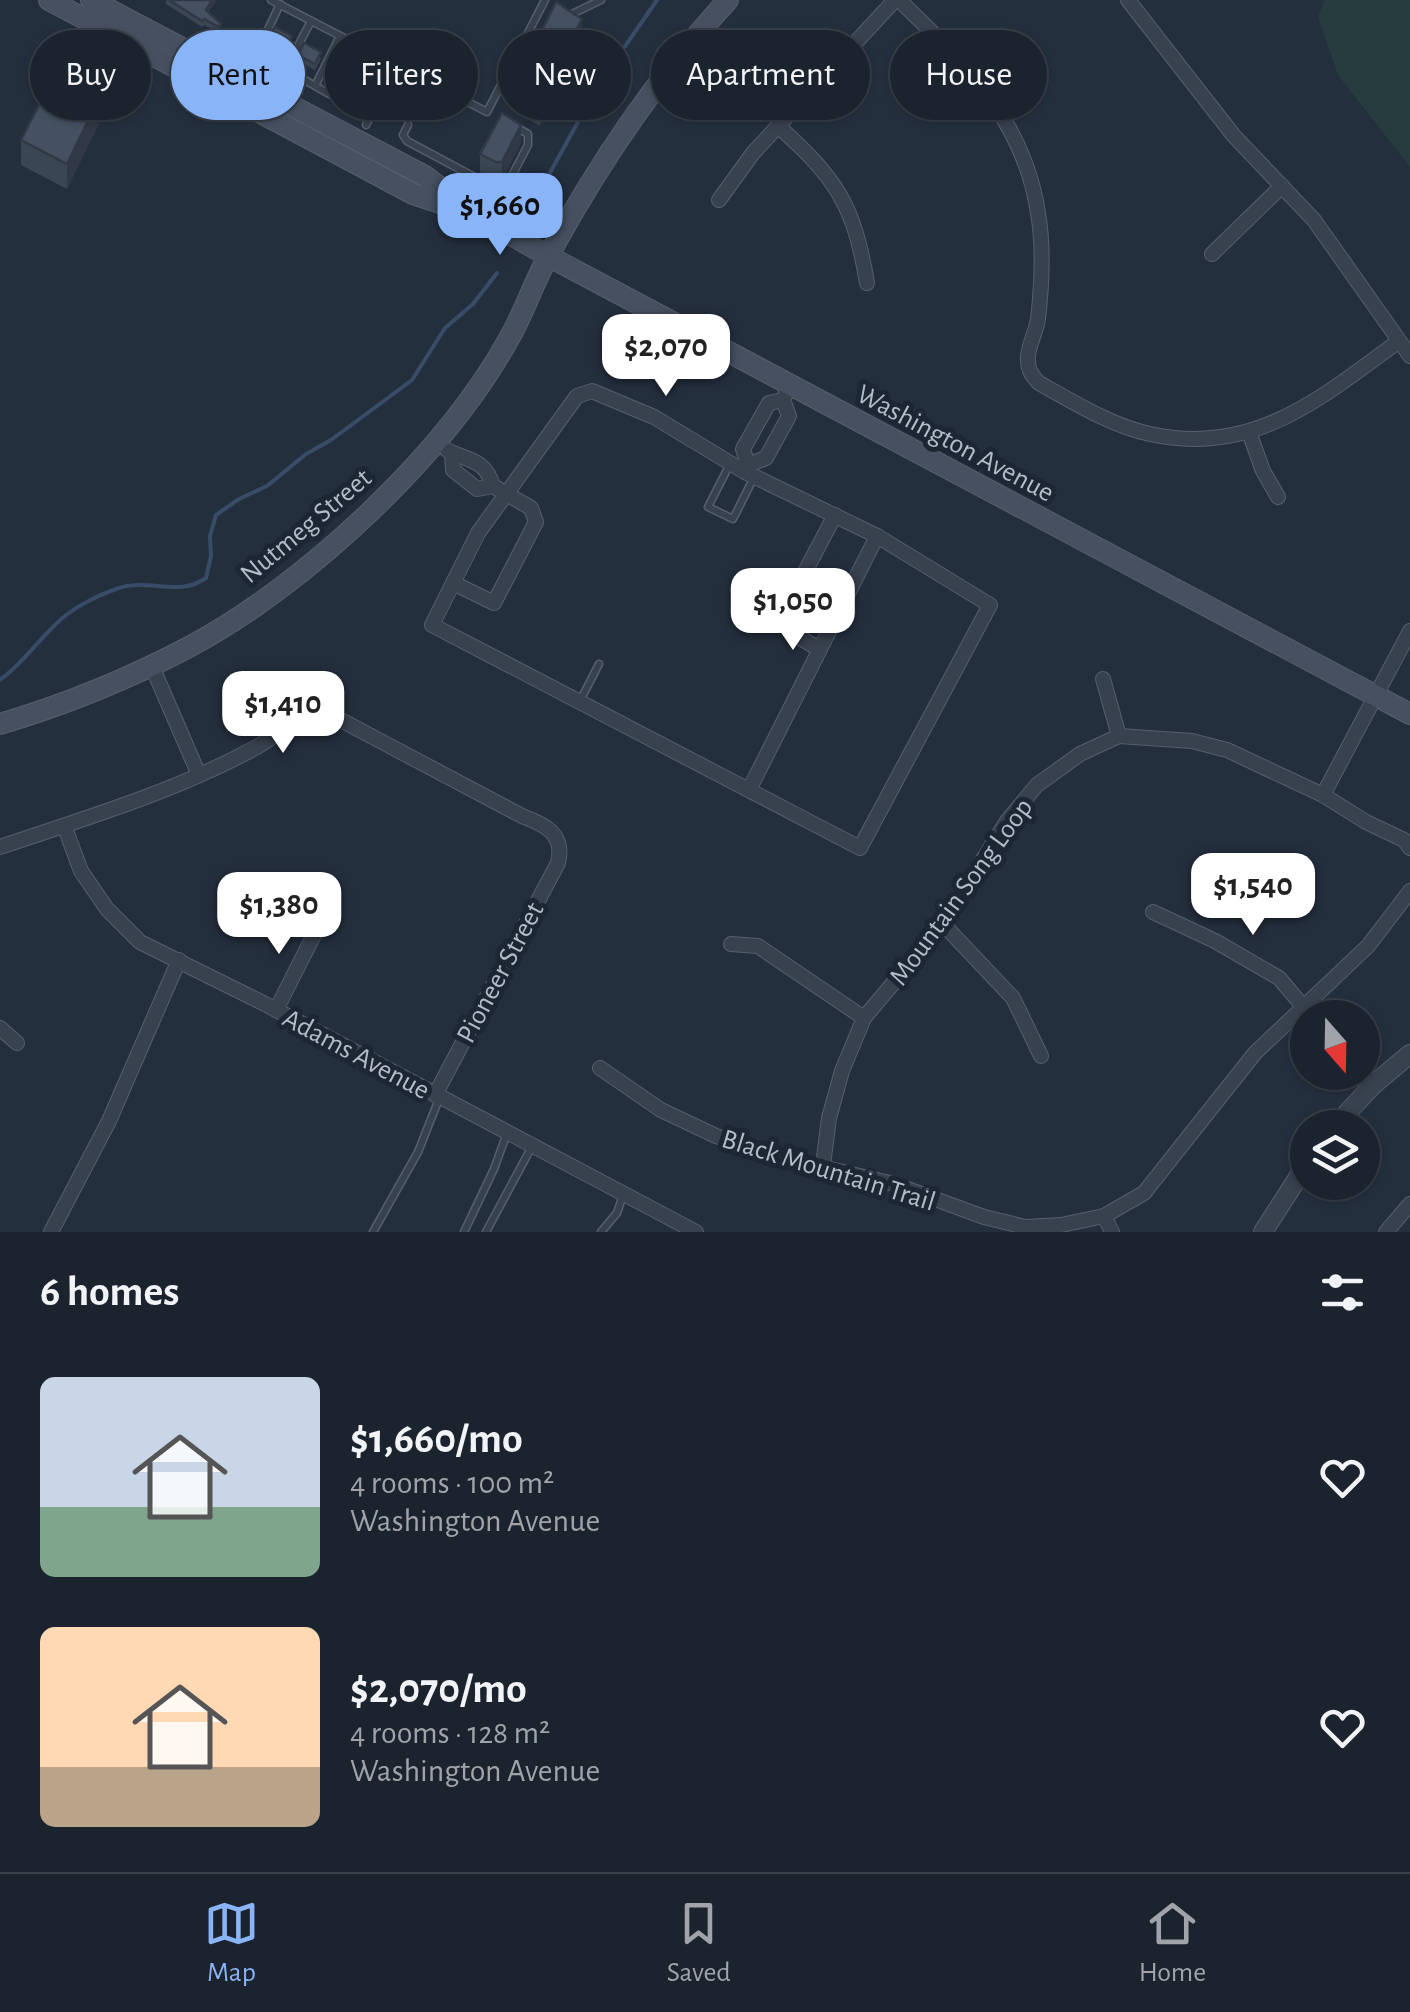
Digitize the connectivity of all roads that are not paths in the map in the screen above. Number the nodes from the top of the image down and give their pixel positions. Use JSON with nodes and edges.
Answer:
{"nodes":[{"id":1,"x":49,"y":0,"type":"edge"},
{"id":2,"x":92,"y":0,"type":"edge"},
{"id":3,"x":271,"y":0,"type":"edge"},
{"id":4,"x":545,"y":0,"type":"edge"},
{"id":5,"x":601,"y":0,"type":"edge"},
{"id":6,"x":728,"y":0,"type":"edge"},
{"id":7,"x":897,"y":0,"type":"edge"},
{"id":8,"x":1128,"y":0,"type":"edge"},
{"id":9,"x":280,"y":4,"type":"junction"},
{"id":10,"x":572,"y":14,"type":"edge"},
{"id":11,"x":121,"y":18,"type":"junction"},
{"id":12,"x":311,"y":21,"type":"junction"},
{"id":13,"x":268,"y":30,"type":"edge"},
{"id":14,"x":328,"y":30,"type":"edge"},
{"id":15,"x":305,"y":33,"type":"edge"},
{"id":16,"x":171,"y":44,"type":"edge"},
{"id":17,"x":171,"y":62,"type":"edge"},
{"id":18,"x":325,"y":66,"type":"edge"},
{"id":19,"x":305,"y":80,"type":"edge"},
{"id":20,"x":315,"y":86,"type":"junction"},
{"id":21,"x":325,"y":92,"type":"edge"},
{"id":22,"x":478,"y":107,"type":"edge"},
{"id":23,"x":305,"y":109,"type":"edge"},
{"id":24,"x":274,"y":120,"type":"edge"},
{"id":25,"x":291,"y":120,"type":"edge"},
{"id":26,"x":369,"y":120,"type":"edge"},
{"id":27,"x":506,"y":122,"type":"edge"},
{"id":28,"x":408,"y":125,"type":"dead end"},
{"id":29,"x":778,"y":126,"type":"junction"},
{"id":30,"x":362,"y":133,"type":"junction"},
{"id":31,"x":1282,"y":186,"type":"junction"},
{"id":32,"x":719,"y":200,"type":"dead end"},
{"id":33,"x":478,"y":216,"type":"junction"},
{"id":34,"x":1212,"y":254,"type":"dead end"},
{"id":35,"x":548,"y":256,"type":"junction"},
{"id":36,"x":867,"y":284,"type":"dead end"},
{"id":37,"x":1399,"y":341,"type":"junction"},
{"id":38,"x":1410,"y":356,"type":"edge"},
{"id":39,"x":786,"y":392,"type":"junction"},
{"id":40,"x":1249,"y":432,"type":"junction"},
{"id":41,"x":750,"y":436,"type":"junction"},
{"id":42,"x":444,"y":447,"type":"junction"},
{"id":43,"x":771,"y":448,"type":"junction"},
{"id":44,"x":730,"y":463,"type":"junction"},
{"id":45,"x":478,"y":464,"type":"junction"},
{"id":46,"x":749,"y":471,"type":"junction"},
{"id":47,"x":465,"y":480,"type":"junction"},
{"id":48,"x":500,"y":490,"type":"junction"},
{"id":49,"x":1278,"y":498,"type":"dead end"},
{"id":50,"x":834,"y":516,"type":"junction"},
{"id":51,"x":877,"y":536,"type":"junction"},
{"id":52,"x":453,"y":584,"type":"junction"},
{"id":53,"x":1410,"y":631,"type":"edge"},
{"id":54,"x":820,"y":649,"type":"junction"},
{"id":55,"x":150,"y":664,"type":"junction"},
{"id":56,"x":599,"y":664,"type":"dead end"},
{"id":57,"x":1103,"y":679,"type":"dead end"},
{"id":58,"x":1374,"y":694,"type":"junction"},
{"id":59,"x":579,"y":702,"type":"junction"},
{"id":60,"x":1410,"y":714,"type":"edge"},
{"id":61,"x":0,"y":724,"type":"edge"},
{"id":62,"x":1120,"y":736,"type":"junction"},
{"id":63,"x":199,"y":774,"type":"junction"},
{"id":64,"x":748,"y":790,"type":"junction"},
{"id":65,"x":1323,"y":795,"type":"junction"},
{"id":66,"x":65,"y":828,"type":"junction"},
{"id":67,"x":0,"y":847,"type":"edge"},
{"id":68,"x":1410,"y":848,"type":"edge"},
{"id":69,"x":1410,"y":891,"type":"edge"},
{"id":70,"x":1153,"y":912,"type":"dead end"},
{"id":71,"x":320,"y":924,"type":"dead end"},
{"id":72,"x":943,"y":924,"type":"junction"},
{"id":73,"x":731,"y":944,"type":"dead end"},
{"id":74,"x":178,"y":960,"type":"junction"},
{"id":75,"x":1297,"y":1000,"type":"edge"},
{"id":76,"x":1320,"y":1000,"type":"edge"},
{"id":77,"x":276,"y":1010,"type":"junction"},
{"id":78,"x":864,"y":1018,"type":"junction"},
{"id":79,"x":1290,"y":1027,"type":"edge"},
{"id":80,"x":0,"y":1028,"type":"edge"},
{"id":81,"x":17,"y":1043,"type":"dead end"},
{"id":82,"x":1410,"y":1054,"type":"edge"},
{"id":83,"x":1041,"y":1056,"type":"dead end"},
{"id":84,"x":600,"y":1068,"type":"dead end"},
{"id":85,"x":1380,"y":1071,"type":"edge"},
{"id":86,"x":438,"y":1096,"type":"junction"},
{"id":87,"x":506,"y":1134,"type":"junction"},
{"id":88,"x":532,"y":1147,"type":"junction"},
{"id":89,"x":823,"y":1166,"type":"junction"},
{"id":90,"x":1290,"y":1190,"type":"edge"},
{"id":91,"x":623,"y":1195,"type":"junction"},
{"id":92,"x":1410,"y":1204,"type":"edge"},
{"id":93,"x":1104,"y":1216,"type":"junction"},
{"id":94,"x":51,"y":1232,"type":"edge"},
{"id":95,"x":372,"y":1232,"type":"edge"},
{"id":96,"x":464,"y":1232,"type":"edge"},
{"id":97,"x":486,"y":1232,"type":"edge"},
{"id":98,"x":601,"y":1232,"type":"edge"},
{"id":99,"x":696,"y":1232,"type":"edge"},
{"id":100,"x":1112,"y":1232,"type":"edge"},
{"id":101,"x":1263,"y":1232,"type":"edge"},
{"id":102,"x":1386,"y":1232,"type":"edge"}],
"edges":[{"from":1,"to":11,"type":"main road","name":"Washington Avenue"},
{"from":2,"to":11,"type":"main road","name":"Washington Avenue"},
{"from":3,"to":9,"type":"lane"},
{"from":4,"to":22,"type":"lane"},
{"from":5,"to":10,"type":"lane"},
{"from":6,"to":35,"type":"main road","name":"Nutmeg Street"},
{"from":7,"to":29,"type":"street"},
{"from":7,"to":40,"type":"street"},
{"from":8,"to":31,"type":"street"},
{"from":9,"to":12,"type":"lane"},
{"from":9,"to":13,"type":"lane"},
{"from":11,"to":16,"type":"main road","name":"Washington Avenue"},
{"from":11,"to":17,"type":"main road","name":"Washington Avenue"},
{"from":12,"to":14,"type":"lane"},
{"from":12,"to":15,"type":"lane"},
{"from":18,"to":20,"type":"lane"},
{"from":19,"to":20,"type":"lane"},
{"from":20,"to":21,"type":"lane"},
{"from":23,"to":30,"type":"main road","name":"Washington Avenue"},
{"from":24,"to":33,"type":"main road","name":"Washington Avenue"},
{"from":25,"to":30,"type":"main road"},
{"from":26,"to":30,"type":"lane"},
{"from":27,"to":28,"type":"lane"},
{"from":29,"to":32,"type":"street"},
{"from":29,"to":36,"type":"street"},
{"from":30,"to":33,"type":"main road","name":"Washington Avenue"},
{"from":31,"to":34,"type":"street"},
{"from":31,"to":37,"type":"street"},
{"from":33,"to":35,"type":"main road","name":"Washington Avenue"},
{"from":35,"to":39,"type":"main road","name":"Washington Avenue"},
{"from":35,"to":42,"type":"main road","name":"Nutmeg Street"},
{"from":37,"to":38,"type":"street"},
{"from":37,"to":40,"type":"street"},
{"from":39,"to":41,"type":"street"},
{"from":39,"to":43,"type":"street"},
{"from":39,"to":58,"type":"main road","name":"Washington Avenue"},
{"from":40,"to":49,"type":"street"},
{"from":41,"to":43,"type":"street"},
{"from":41,"to":46,"type":"street"},
{"from":42,"to":45,"type":"street"},
{"from":42,"to":47,"type":"street"},
{"from":42,"to":55,"type":"main road","name":"Nutmeg Street"},
{"from":43,"to":46,"type":"street"},
{"from":44,"to":46,"type":"street"},
{"from":44,"to":46,"type":"lane"},
{"from":44,"to":48,"type":"street"},
{"from":45,"to":47,"type":"street"},
{"from":45,"to":48,"type":"street"},
{"from":46,"to":50,"type":"street"},
{"from":47,"to":48,"type":"street"},
{"from":48,"to":52,"type":"street"},
{"from":48,"to":52,"type":"street"},
{"from":50,"to":51,"type":"street"},
{"from":50,"to":54,"type":"street"},
{"from":51,"to":54,"type":"street"},
{"from":51,"to":64,"type":"street"},
{"from":52,"to":59,"type":"street"},
{"from":53,"to":58,"type":"street"},
{"from":54,"to":64,"type":"street"},
{"from":55,"to":61,"type":"main road","name":"Nutmeg Street"},
{"from":55,"to":63,"type":"street"},
{"from":56,"to":59,"type":"lane"},
{"from":57,"to":62,"type":"street"},
{"from":58,"to":60,"type":"main road","name":"Washington Avenue"},
{"from":58,"to":65,"type":"street"},
{"from":59,"to":64,"type":"street"},
{"from":62,"to":65,"type":"street","name":"Mountain Song Loop"},
{"from":62,"to":72,"type":"street","name":"Mountain Song Loop"},
{"from":63,"to":66,"type":"street"},
{"from":63,"to":86,"type":"street","name":"Pioneer Street"},
{"from":65,"to":68,"type":"street","name":"Mountain Song Loop"},
{"from":66,"to":67,"type":"street"},
{"from":66,"to":74,"type":"street","name":"Adams Avenue"},
{"from":69,"to":76,"type":"street","name":"Black Mountain Trail"},
{"from":70,"to":75,"type":"street"},
{"from":71,"to":77,"type":"street"},
{"from":72,"to":78,"type":"street","name":"Mountain Song Loop"},
{"from":72,"to":83,"type":"street"},
{"from":73,"to":78,"type":"street"},
{"from":74,"to":77,"type":"street","name":"Adams Avenue"},
{"from":74,"to":94,"type":"street"},
{"from":77,"to":86,"type":"street","name":"Adams Avenue"},
{"from":78,"to":89,"type":"street","name":"Mountain Song Loop"},
{"from":79,"to":93,"type":"street","name":"Black Mountain Trail"},
{"from":80,"to":81,"type":"street"},
{"from":82,"to":85,"type":"street"},
{"from":84,"to":89,"type":"street","name":"Black Mountain Trail"},
{"from":86,"to":87,"type":"street","name":"Adams Avenue"},
{"from":86,"to":95,"type":"lane"},
{"from":87,"to":88,"type":"street","name":"Adams Avenue"},
{"from":87,"to":96,"type":"lane"},
{"from":88,"to":91,"type":"street","name":"Adams Avenue"},
{"from":88,"to":97,"type":"lane"},
{"from":89,"to":93,"type":"street","name":"Black Mountain Trail"},
{"from":90,"to":101,"type":"street"},
{"from":91,"to":98,"type":"lane"},
{"from":91,"to":99,"type":"street","name":"Adams Avenue"},
{"from":92,"to":102,"type":"street"},
{"from":93,"to":100,"type":"street"}]}
